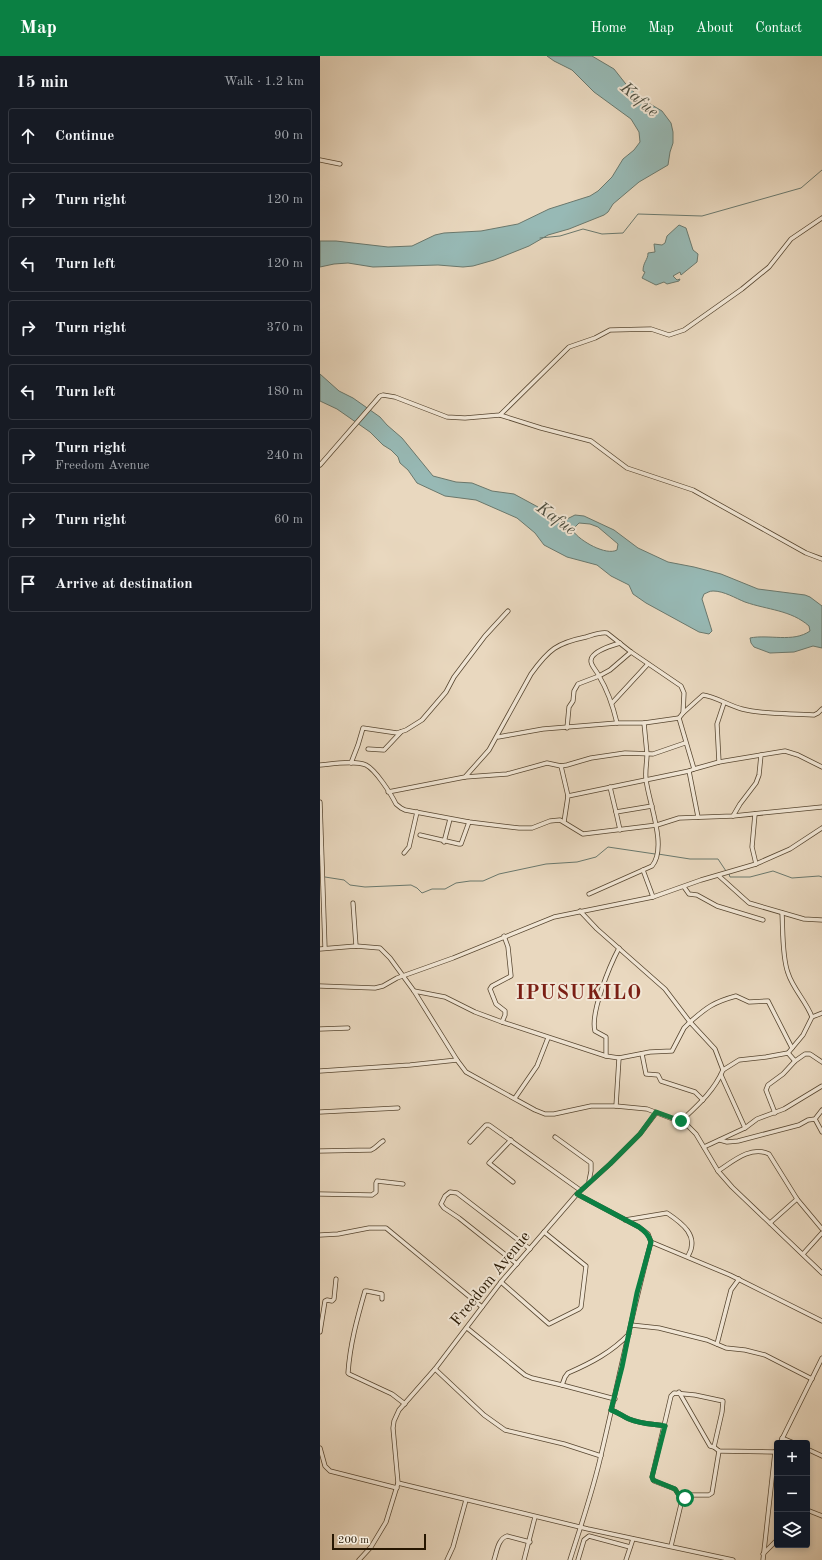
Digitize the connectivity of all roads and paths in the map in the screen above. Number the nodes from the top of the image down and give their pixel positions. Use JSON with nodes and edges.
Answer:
{"nodes":[{"id":1,"x":320,"y":160,"type":"edge"},
{"id":2,"x":340,"y":164,"type":"dead end"},
{"id":3,"x":822,"y":218,"type":"edge"},
{"id":4,"x":500,"y":415,"type":"junction"},
{"id":5,"x":320,"y":465,"type":"edge"},
{"id":6,"x":822,"y":559,"type":"edge"},
{"id":7,"x":508,"y":611,"type":"dead end"},
{"id":8,"x":620,"y":643,"type":"junction"},
{"id":9,"x":631,"y":652,"type":"junction"},
{"id":10,"x":648,"y":664,"type":"junction"},
{"id":11,"x":599,"y":676,"type":"junction"},
{"id":12,"x":612,"y":703,"type":"junction"},
{"id":13,"x":724,"y":703,"type":"junction"},
{"id":14,"x":822,"y":709,"type":"edge"},
{"id":15,"x":683,"y":713,"type":"junction"},
{"id":16,"x":678,"y":718,"type":"junction"},
{"id":17,"x":617,"y":723,"type":"junction"},
{"id":18,"x":644,"y":723,"type":"junction"},
{"id":19,"x":567,"y":728,"type":"junction"},
{"id":20,"x":402,"y":732,"type":"junction"},
{"id":21,"x":498,"y":737,"type":"junction"},
{"id":22,"x":685,"y":743,"type":"junction"},
{"id":23,"x":368,"y":750,"type":"dead end"},
{"id":24,"x":647,"y":754,"type":"junction"},
{"id":25,"x":761,"y":755,"type":"junction"},
{"id":26,"x":719,"y":762,"type":"junction"},
{"id":27,"x":351,"y":763,"type":"junction"},
{"id":28,"x":320,"y":765,"type":"edge"},
{"id":29,"x":561,"y":766,"type":"junction"},
{"id":30,"x":822,"y":766,"type":"edge"},
{"id":31,"x":694,"y":769,"type":"junction"},
{"id":32,"x":689,"y":771,"type":"junction"},
{"id":33,"x":465,"y":777,"type":"junction"},
{"id":34,"x":646,"y":779,"type":"junction"},
{"id":35,"x":610,"y":787,"type":"junction"},
{"id":36,"x":388,"y":792,"type":"junction"},
{"id":37,"x":568,"y":796,"type":"junction"},
{"id":38,"x":320,"y":802,"type":"edge"},
{"id":39,"x":652,"y":806,"type":"junction"},
{"id":40,"x":822,"y":807,"type":"edge"},
{"id":41,"x":417,"y":812,"type":"junction"},
{"id":42,"x":616,"y":812,"type":"junction"},
{"id":43,"x":755,"y":814,"type":"junction"},
{"id":44,"x":733,"y":816,"type":"junction"},
{"id":45,"x":698,"y":817,"type":"junction"},
{"id":46,"x":450,"y":819,"type":"junction"},
{"id":47,"x":469,"y":822,"type":"junction"},
{"id":48,"x":564,"y":822,"type":"junction"},
{"id":49,"x":657,"y":825,"type":"junction"},
{"id":50,"x":822,"y":828,"type":"edge"},
{"id":51,"x":620,"y":830,"type":"junction"},
{"id":52,"x":420,"y":835,"type":"dead end"},
{"id":53,"x":444,"y":842,"type":"junction"},
{"id":54,"x":404,"y":853,"type":"dead end"},
{"id":55,"x":756,"y":864,"type":"junction"},
{"id":56,"x":643,"y":870,"type":"junction"},
{"id":57,"x":719,"y":876,"type":"junction"},
{"id":58,"x":684,"y":887,"type":"junction"},
{"id":59,"x":589,"y":894,"type":"dead end"},
{"id":60,"x":653,"y":897,"type":"junction"},
{"id":61,"x":353,"y":903,"type":"dead end"},
{"id":62,"x":580,"y":911,"type":"junction"},
{"id":63,"x":782,"y":913,"type":"junction"},
{"id":64,"x":763,"y":920,"type":"dead end"},
{"id":65,"x":822,"y":920,"type":"edge"},
{"id":66,"x":504,"y":936,"type":"junction"},
{"id":67,"x":356,"y":946,"type":"junction"},
{"id":68,"x":320,"y":948,"type":"edge"},
{"id":69,"x":325,"y":948,"type":"junction"},
{"id":70,"x":618,"y":948,"type":"junction"},
{"id":71,"x":404,"y":976,"type":"junction"},
{"id":72,"x":320,"y":986,"type":"edge"},
{"id":73,"x":414,"y":991,"type":"junction"},
{"id":74,"x":822,"y":1013,"type":"edge"},
{"id":75,"x":812,"y":1017,"type":"junction"},
{"id":76,"x":502,"y":1022,"type":"junction"},
{"id":77,"x":690,"y":1022,"type":"junction"},
{"id":78,"x":348,"y":1028,"type":"dead end"},
{"id":79,"x":320,"y":1029,"type":"edge"},
{"id":80,"x":548,"y":1038,"type":"junction"},
{"id":81,"x":792,"y":1048,"type":"junction"},
{"id":82,"x":788,"y":1053,"type":"junction"},
{"id":83,"x":642,"y":1054,"type":"junction"},
{"id":84,"x":606,"y":1056,"type":"junction"},
{"id":85,"x":619,"y":1058,"type":"junction"},
{"id":86,"x":457,"y":1060,"type":"junction"},
{"id":87,"x":795,"y":1061,"type":"junction"},
{"id":88,"x":822,"y":1062,"type":"edge"},
{"id":89,"x":722,"y":1070,"type":"junction"},
{"id":90,"x":320,"y":1071,"type":"edge"},
{"id":91,"x":721,"y":1076,"type":"junction"},
{"id":92,"x":822,"y":1086,"type":"edge"},
{"id":93,"x":515,"y":1098,"type":"junction"},
{"id":94,"x":703,"y":1100,"type":"junction"},
{"id":95,"x":616,"y":1106,"type":"junction"},
{"id":96,"x":398,"y":1108,"type":"dead end"},
{"id":97,"x":822,"y":1110,"type":"edge"},
{"id":98,"x":320,"y":1112,"type":"edge"},
{"id":99,"x":656,"y":1112,"type":"junction"},
{"id":100,"x":775,"y":1113,"type":"junction"},
{"id":101,"x":820,"y":1116,"type":"edge"},
{"id":102,"x":814,"y":1120,"type":"junction"},
{"id":103,"x":681,"y":1121,"type":"junction"},
{"id":104,"x":745,"y":1128,"type":"junction"},
{"id":105,"x":822,"y":1132,"type":"edge"},
{"id":106,"x":554,"y":1137,"type":"dead end"},
{"id":107,"x":511,"y":1140,"type":"junction"},
{"id":108,"x":720,"y":1140,"type":"junction"},
{"id":109,"x":383,"y":1141,"type":"dead end"},
{"id":110,"x":470,"y":1142,"type":"dead end"},
{"id":111,"x":704,"y":1147,"type":"junction"},
{"id":112,"x":320,"y":1151,"type":"edge"},
{"id":113,"x":718,"y":1171,"type":"junction"},
{"id":114,"x":513,"y":1182,"type":"dead end"},
{"id":115,"x":589,"y":1183,"type":"junction"},
{"id":116,"x":403,"y":1184,"type":"dead end"},
{"id":117,"x":579,"y":1192,"type":"junction"},
{"id":118,"x":320,"y":1194,"type":"edge"},
{"id":119,"x":796,"y":1199,"type":"junction"},
{"id":120,"x":626,"y":1220,"type":"junction"},
{"id":121,"x":770,"y":1223,"type":"junction"},
{"id":122,"x":822,"y":1229,"type":"edge"},
{"id":123,"x":544,"y":1232,"type":"junction"},
{"id":124,"x":822,"y":1233,"type":"edge"},
{"id":125,"x":320,"y":1235,"type":"edge"},
{"id":126,"x":651,"y":1242,"type":"junction"},
{"id":127,"x":530,"y":1249,"type":"junction"},
{"id":128,"x":803,"y":1254,"type":"junction"},
{"id":129,"x":688,"y":1256,"type":"junction"},
{"id":130,"x":517,"y":1264,"type":"junction"},
{"id":131,"x":822,"y":1273,"type":"edge"},
{"id":132,"x":336,"y":1279,"type":"dead end"},
{"id":133,"x":739,"y":1279,"type":"junction"},
{"id":134,"x":501,"y":1282,"type":"junction"},
{"id":135,"x":382,"y":1299,"type":"dead end"},
{"id":136,"x":482,"y":1307,"type":"junction"},
{"id":137,"x":822,"y":1321,"type":"edge"},
{"id":138,"x":631,"y":1325,"type":"junction"},
{"id":139,"x":467,"y":1328,"type":"junction"},
{"id":140,"x":320,"y":1332,"type":"edge"},
{"id":141,"x":629,"y":1334,"type":"junction"},
{"id":142,"x":717,"y":1344,"type":"junction"},
{"id":143,"x":822,"y":1358,"type":"edge"},
{"id":144,"x":435,"y":1369,"type":"junction"},
{"id":145,"x":812,"y":1379,"type":"junction"},
{"id":146,"x":562,"y":1385,"type":"junction"},
{"id":147,"x":679,"y":1392,"type":"junction"},
{"id":148,"x":614,"y":1399,"type":"junction"},
{"id":149,"x":405,"y":1404,"type":"junction"},
{"id":150,"x":611,"y":1410,"type":"junction"},
{"id":151,"x":665,"y":1426,"type":"junction"},
{"id":152,"x":782,"y":1438,"type":"joint"},
{"id":153,"x":787,"y":1440,"type":"edge"},
{"id":154,"x":714,"y":1447,"type":"junction"},
{"id":155,"x":320,"y":1448,"type":"edge"},
{"id":156,"x":810,"y":1450,"type":"edge"},
{"id":157,"x":719,"y":1451,"type":"junction"},
{"id":158,"x":774,"y":1451,"type":"edge"},
{"id":159,"x":601,"y":1456,"type":"junction"},
{"id":160,"x":822,"y":1456,"type":"edge"},
{"id":161,"x":774,"y":1468,"type":"edge"},
{"id":162,"x":398,"y":1483,"type":"junction"},
{"id":163,"x":397,"y":1488,"type":"junction"},
{"id":164,"x":771,"y":1494,"type":"junction"},
{"id":165,"x":774,"y":1496,"type":"edge"},
{"id":166,"x":466,"y":1500,"type":"junction"},
{"id":167,"x":682,"y":1500,"type":"junction"},
{"id":168,"x":810,"y":1511,"type":"edge"},
{"id":169,"x":822,"y":1516,"type":"edge"},
{"id":170,"x":535,"y":1517,"type":"junction"},
{"id":171,"x":580,"y":1528,"type":"junction"},
{"id":172,"x":633,"y":1539,"type":"junction"},
{"id":173,"x":530,"y":1542,"type":"junction"},
{"id":174,"x":774,"y":1543,"type":"edge"},
{"id":175,"x":630,"y":1546,"type":"junction"},
{"id":176,"x":671,"y":1546,"type":"junction"},
{"id":177,"x":763,"y":1554,"type":"junction"},
{"id":178,"x":359,"y":1560,"type":"edge"},
{"id":179,"x":447,"y":1560,"type":"edge"},
{"id":180,"x":494,"y":1560,"type":"edge"},
{"id":181,"x":524,"y":1560,"type":"edge"},
{"id":182,"x":570,"y":1560,"type":"edge"},
{"id":183,"x":578,"y":1560,"type":"edge"},
{"id":184,"x":626,"y":1560,"type":"edge"},
{"id":185,"x":733,"y":1560,"type":"edge"},
{"id":186,"x":763,"y":1560,"type":"edge"}],
"edges":[{"from":1,"to":2,"type":"street"},
{"from":3,"to":4,"type":"street"},
{"from":4,"to":5,"type":"street"},
{"from":4,"to":6,"type":"street"},
{"from":7,"to":20,"type":"street"},
{"from":8,"to":9,"type":"street"},
{"from":8,"to":11,"type":"street"},
{"from":8,"to":21,"type":"street"},
{"from":9,"to":10,"type":"street"},
{"from":9,"to":11,"type":"street"},
{"from":10,"to":12,"type":"street"},
{"from":10,"to":15,"type":"street"},
{"from":11,"to":12,"type":"street"},
{"from":11,"to":19,"type":"street"},
{"from":12,"to":17,"type":"street"},
{"from":13,"to":14,"type":"street"},
{"from":13,"to":15,"type":"street"},
{"from":13,"to":26,"type":"street"},
{"from":15,"to":16,"type":"street"},
{"from":16,"to":18,"type":"street"},
{"from":16,"to":22,"type":"street"},
{"from":17,"to":18,"type":"street"},
{"from":17,"to":19,"type":"street"},
{"from":18,"to":24,"type":"street"},
{"from":19,"to":21,"type":"street"},
{"from":20,"to":23,"type":"street"},
{"from":20,"to":27,"type":"street"},
{"from":21,"to":33,"type":"street"},
{"from":22,"to":24,"type":"street"},
{"from":22,"to":31,"type":"street"},
{"from":24,"to":29,"type":"street"},
{"from":24,"to":34,"type":"street"},
{"from":25,"to":26,"type":"street"},
{"from":25,"to":30,"type":"street"},
{"from":25,"to":44,"type":"street"},
{"from":26,"to":31,"type":"street"},
{"from":27,"to":28,"type":"street"},
{"from":27,"to":36,"type":"street"},
{"from":29,"to":33,"type":"street"},
{"from":29,"to":37,"type":"street"},
{"from":31,"to":32,"type":"street"},
{"from":32,"to":34,"type":"street"},
{"from":32,"to":45,"type":"street"},
{"from":33,"to":36,"type":"street"},
{"from":34,"to":35,"type":"street"},
{"from":34,"to":39,"type":"street"},
{"from":35,"to":37,"type":"street"},
{"from":35,"to":42,"type":"street"},
{"from":36,"to":41,"type":"street"},
{"from":37,"to":48,"type":"street"},
{"from":38,"to":69,"type":"street"},
{"from":39,"to":42,"type":"street"},
{"from":39,"to":49,"type":"street"},
{"from":40,"to":43,"type":"street"},
{"from":41,"to":46,"type":"street"},
{"from":41,"to":54,"type":"street"},
{"from":42,"to":51,"type":"street"},
{"from":43,"to":44,"type":"street"},
{"from":43,"to":55,"type":"street"},
{"from":44,"to":45,"type":"street"},
{"from":45,"to":49,"type":"street"},
{"from":46,"to":47,"type":"street"},
{"from":46,"to":53,"type":"street"},
{"from":47,"to":48,"type":"street"},
{"from":47,"to":53,"type":"street"},
{"from":48,"to":51,"type":"street"},
{"from":49,"to":51,"type":"street"},
{"from":49,"to":56,"type":"street"},
{"from":50,"to":55,"type":"street"},
{"from":52,"to":53,"type":"street"},
{"from":55,"to":57,"type":"street"},
{"from":56,"to":59,"type":"street"},
{"from":56,"to":60,"type":"street"},
{"from":57,"to":58,"type":"street"},
{"from":57,"to":63,"type":"street"},
{"from":58,"to":60,"type":"street"},
{"from":58,"to":64,"type":"street"},
{"from":60,"to":62,"type":"street"},
{"from":61,"to":67,"type":"street"},
{"from":62,"to":66,"type":"street"},
{"from":62,"to":70,"type":"street"},
{"from":63,"to":65,"type":"street"},
{"from":63,"to":75,"type":"street"},
{"from":66,"to":71,"type":"street"},
{"from":66,"to":76,"type":"street"},
{"from":67,"to":69,"type":"street"},
{"from":67,"to":71,"type":"street"},
{"from":68,"to":69,"type":"street"},
{"from":70,"to":77,"type":"street"},
{"from":70,"to":84,"type":"street"},
{"from":71,"to":72,"type":"street"},
{"from":71,"to":73,"type":"street"},
{"from":73,"to":76,"type":"street"},
{"from":73,"to":86,"type":"street"},
{"from":74,"to":75,"type":"street"},
{"from":75,"to":81,"type":"street"},
{"from":76,"to":80,"type":"street"},
{"from":77,"to":81,"type":"street"},
{"from":77,"to":83,"type":"street"},
{"from":77,"to":89,"type":"street"},
{"from":78,"to":79,"type":"street"},
{"from":80,"to":84,"type":"street"},
{"from":80,"to":93,"type":"street"},
{"from":81,"to":82,"type":"street"},
{"from":82,"to":87,"type":"street"},
{"from":82,"to":89,"type":"street"},
{"from":83,"to":85,"type":"street"},
{"from":83,"to":94,"type":"street"},
{"from":84,"to":85,"type":"street"},
{"from":85,"to":95,"type":"street"},
{"from":86,"to":90,"type":"street"},
{"from":86,"to":93,"type":"street"},
{"from":87,"to":88,"type":"street"},
{"from":87,"to":100,"type":"street"},
{"from":89,"to":91,"type":"street"},
{"from":91,"to":94,"type":"street"},
{"from":91,"to":104,"type":"street"},
{"from":92,"to":100,"type":"street"},
{"from":93,"to":95,"type":"street"},
{"from":94,"to":103,"type":"street"},
{"from":95,"to":99,"type":"street"},
{"from":96,"to":98,"type":"street"},
{"from":97,"to":101,"type":"street"},
{"from":99,"to":103,"type":"street"},
{"from":99,"to":115,"type":"street","name":"Freedom Avenue"},
{"from":100,"to":104,"type":"street"},
{"from":101,"to":102,"type":"street"},
{"from":102,"to":105,"type":"street"},
{"from":102,"to":108,"type":"street"},
{"from":103,"to":111,"type":"street"},
{"from":104,"to":108,"type":"street"},
{"from":106,"to":115,"type":"street"},
{"from":107,"to":110,"type":"street"},
{"from":107,"to":114,"type":"street"},
{"from":107,"to":117,"type":"street"},
{"from":108,"to":111,"type":"street"},
{"from":109,"to":112,"type":"street"},
{"from":111,"to":113,"type":"street"},
{"from":113,"to":119,"type":"street"},
{"from":113,"to":121,"type":"street"},
{"from":115,"to":117,"type":"street","name":"Freedom Avenue"},
{"from":116,"to":118,"type":"street"},
{"from":117,"to":120,"type":"street"},
{"from":117,"to":123,"type":"street","name":"Freedom Avenue"},
{"from":119,"to":121,"type":"street"},
{"from":119,"to":122,"type":"street"},
{"from":120,"to":126,"type":"street"},
{"from":120,"to":129,"type":"street"},
{"from":121,"to":128,"type":"street"},
{"from":123,"to":127,"type":"street","name":"Freedom Avenue"},
{"from":123,"to":134,"type":"street"},
{"from":124,"to":128,"type":"street"},
{"from":125,"to":136,"type":"street"},
{"from":126,"to":129,"type":"street"},
{"from":126,"to":138,"type":"street"},
{"from":127,"to":130,"type":"street","name":"Freedom Avenue"},
{"from":127,"to":130,"type":"street"},
{"from":128,"to":131,"type":"street"},
{"from":129,"to":133,"type":"street"},
{"from":130,"to":134,"type":"street","name":"Freedom Avenue"},
{"from":132,"to":140,"type":"street"},
{"from":133,"to":137,"type":"street"},
{"from":133,"to":142,"type":"street"},
{"from":134,"to":136,"type":"street","name":"Freedom Avenue"},
{"from":135,"to":149,"type":"street"},
{"from":136,"to":139,"type":"street","name":"Freedom Avenue"},
{"from":138,"to":141,"type":"street"},
{"from":138,"to":142,"type":"street"},
{"from":139,"to":144,"type":"street","name":"Freedom Avenue"},
{"from":139,"to":146,"type":"street"},
{"from":141,"to":146,"type":"street"},
{"from":141,"to":148,"type":"street"},
{"from":142,"to":145,"type":"street"},
{"from":143,"to":145,"type":"street"},
{"from":144,"to":149,"type":"street","name":"Freedom Avenue"},
{"from":144,"to":159,"type":"street"},
{"from":145,"to":152,"type":"street"},
{"from":146,"to":148,"type":"street"},
{"from":147,"to":151,"type":"street"},
{"from":147,"to":154,"type":"street"},
{"from":147,"to":154,"type":"street"},
{"from":148,"to":150,"type":"street"},
{"from":149,"to":162,"type":"street","name":"Freedom Avenue"},
{"from":150,"to":151,"type":"street"},
{"from":150,"to":159,"type":"street"},
{"from":151,"to":167,"type":"street"},
{"from":152,"to":153,"type":"street"},
{"from":154,"to":157,"type":"street"},
{"from":155,"to":163,"type":"street"},
{"from":156,"to":160,"type":"street"},
{"from":157,"to":158,"type":"street"},
{"from":157,"to":167,"type":"street"},
{"from":159,"to":171,"type":"street"},
{"from":161,"to":164,"type":"street"},
{"from":162,"to":163,"type":"street","name":"Freedom Avenue"},
{"from":162,"to":166,"type":"street"},
{"from":163,"to":178,"type":"street","name":"Freedom Avenue"},
{"from":164,"to":165,"type":"street"},
{"from":164,"to":177,"type":"street"},
{"from":166,"to":170,"type":"street"},
{"from":166,"to":179,"type":"street"},
{"from":167,"to":176,"type":"street"},
{"from":168,"to":169,"type":"street"},
{"from":170,"to":171,"type":"street"},
{"from":170,"to":173,"type":"street"},
{"from":171,"to":172,"type":"street"},
{"from":171,"to":182,"type":"street"},
{"from":172,"to":175,"type":"street"},
{"from":172,"to":176,"type":"street"},
{"from":173,"to":180,"type":"street"},
{"from":173,"to":181,"type":"street"},
{"from":174,"to":177,"type":"street"},
{"from":175,"to":183,"type":"street"},
{"from":175,"to":184,"type":"street"},
{"from":176,"to":185,"type":"street"},
{"from":177,"to":186,"type":"street"}]}
